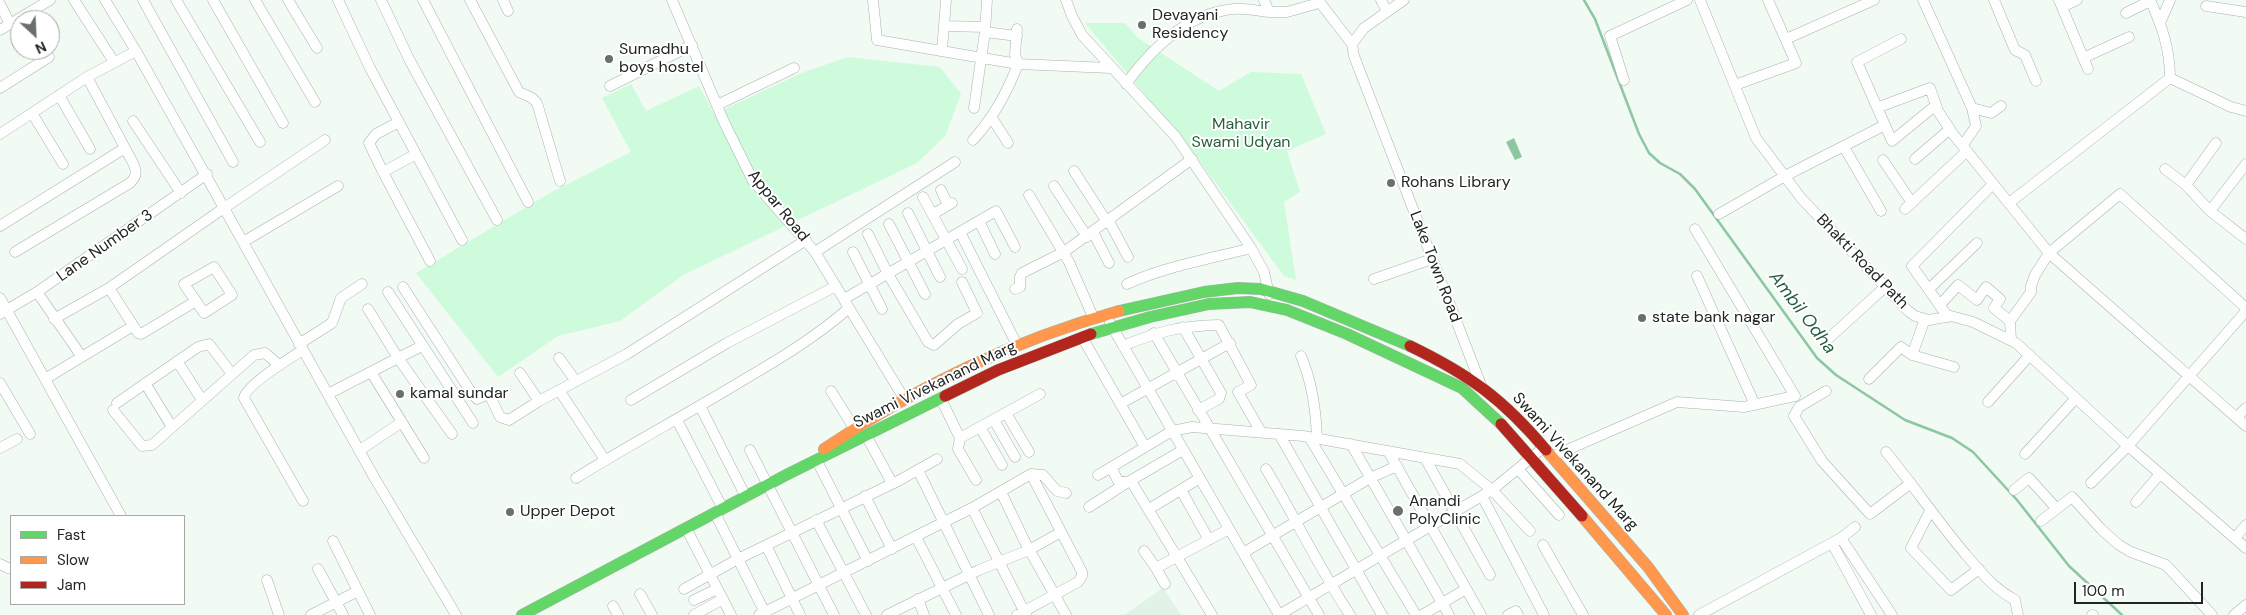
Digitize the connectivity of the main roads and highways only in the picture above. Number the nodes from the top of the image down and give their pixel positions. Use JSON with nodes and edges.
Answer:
{"nodes":[{"id":1,"x":788,"y":474,"type":"junction"},
{"id":2,"x":522,"y":615,"type":"edge"},
{"id":3,"x":1666,"y":615,"type":"edge"},
{"id":4,"x":1683,"y":615,"type":"edge"}],
"edges":[{"from":1,"to":2,"type":"main road","name":"Swami Vivekanand Marg"},
{"from":1,"to":3,"type":"main road","name":"Swami Vivekanand Marg"},
{"from":1,"to":4,"type":"main road","name":"Swami Vivekanand Marg"}]}
